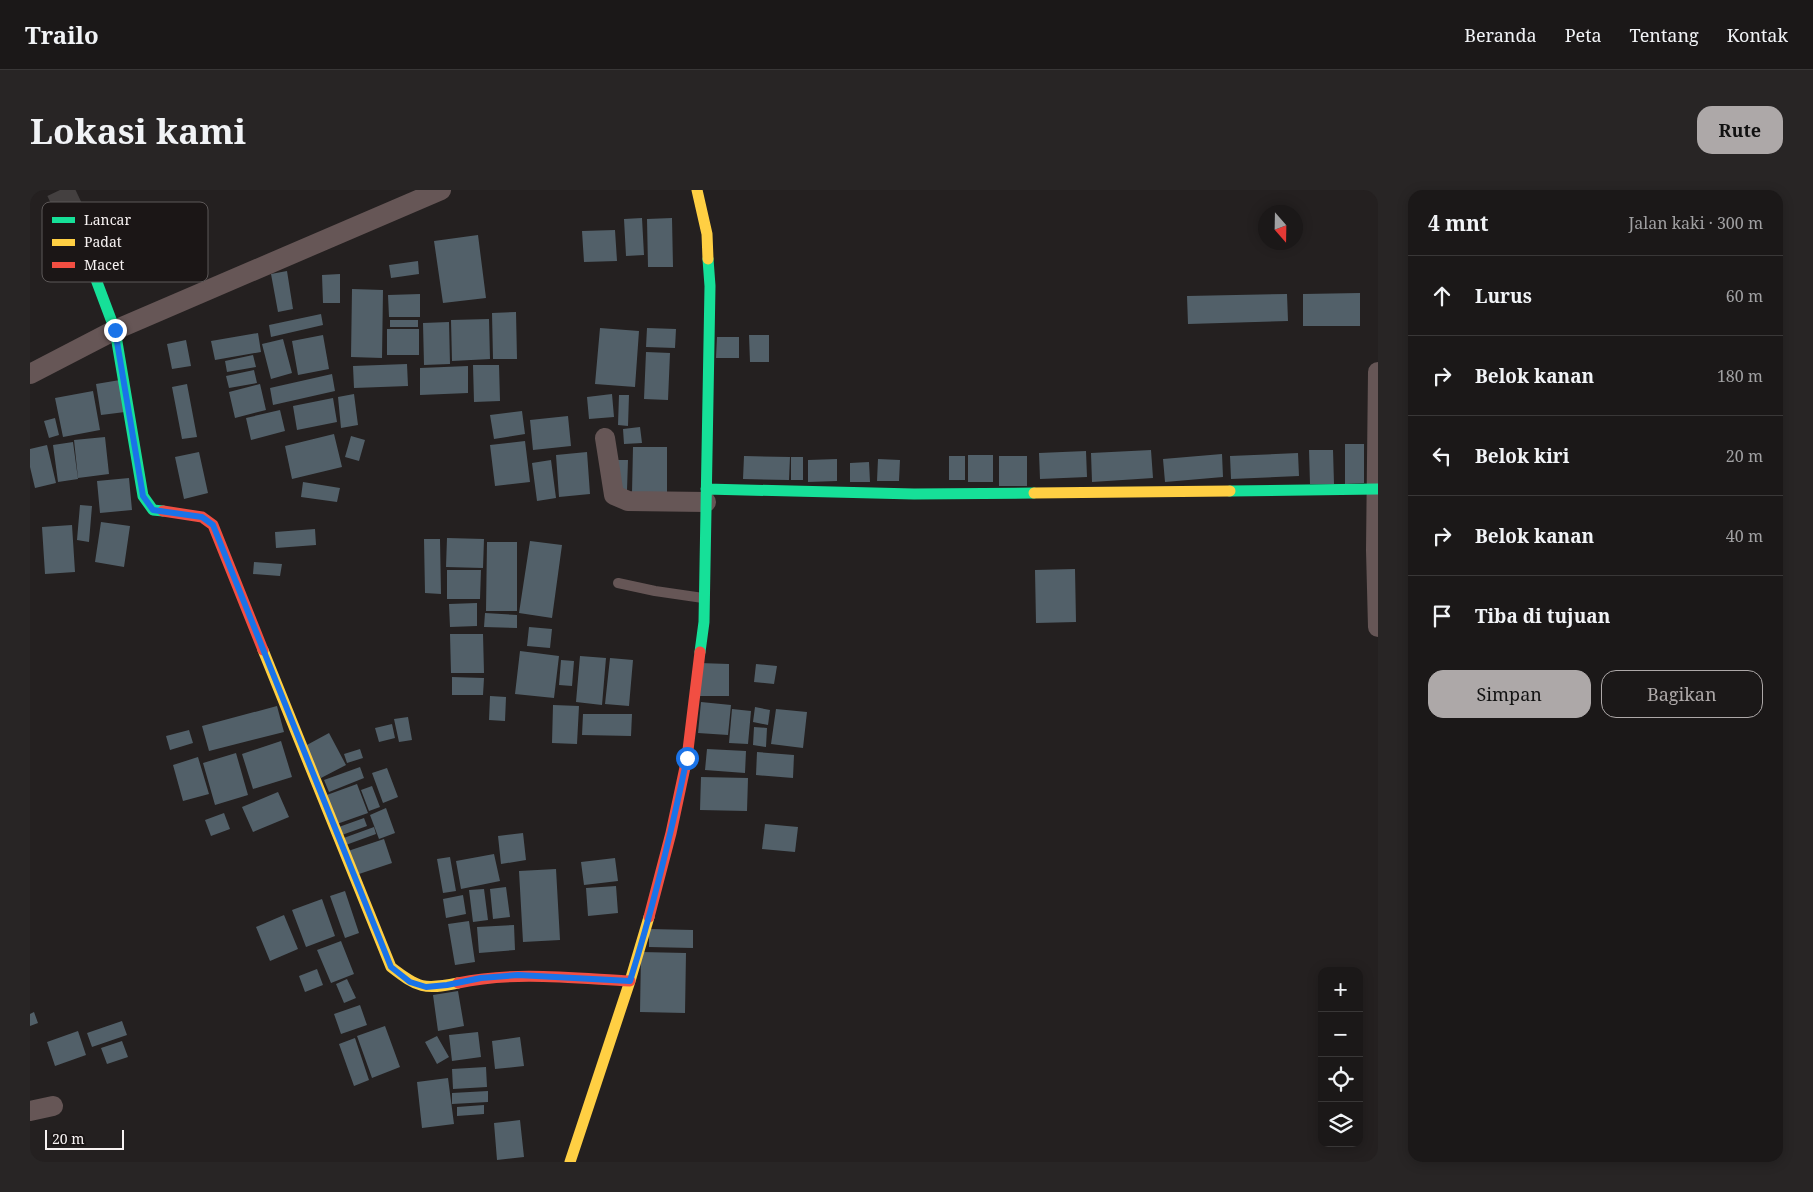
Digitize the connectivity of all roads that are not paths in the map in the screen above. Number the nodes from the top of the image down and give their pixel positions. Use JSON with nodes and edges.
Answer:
{"nodes":[{"id":1,"x":441,"y":190,"type":"edge"},
{"id":2,"x":697,"y":190,"type":"edge"},
{"id":3,"x":97,"y":282,"type":"edge"},
{"id":4,"x":115,"y":330,"type":"junction"},
{"id":5,"x":1378,"y":372,"type":"edge"},
{"id":6,"x":30,"y":374,"type":"edge"},
{"id":7,"x":604,"y":438,"type":"dead end"},
{"id":8,"x":1377,"y":489,"type":"junction"},
{"id":9,"x":706,"y":496,"type":"junction"},
{"id":10,"x":618,"y":583,"type":"dead end"},
{"id":11,"x":704,"y":598,"type":"junction"},
{"id":12,"x":1378,"y":627,"type":"edge"},
{"id":13,"x":630,"y":981,"type":"junction"},
{"id":14,"x":52,"y":1106,"type":"dead end"},
{"id":15,"x":30,"y":1111,"type":"edge"},
{"id":16,"x":570,"y":1162,"type":"edge"}],
"edges":[{"from":1,"to":4,"type":"street"},
{"from":2,"to":9,"type":"street"},
{"from":3,"to":4,"type":"street"},
{"from":4,"to":6,"type":"street"},
{"from":4,"to":13,"type":"street"},
{"from":5,"to":8,"type":"street"},
{"from":7,"to":9,"type":"street"},
{"from":8,"to":9,"type":"street"},
{"from":8,"to":12,"type":"street"},
{"from":9,"to":11,"type":"street"},
{"from":10,"to":11,"type":"lane"},
{"from":11,"to":13,"type":"street"},
{"from":13,"to":16,"type":"street"},
{"from":14,"to":15,"type":"street"}]}
